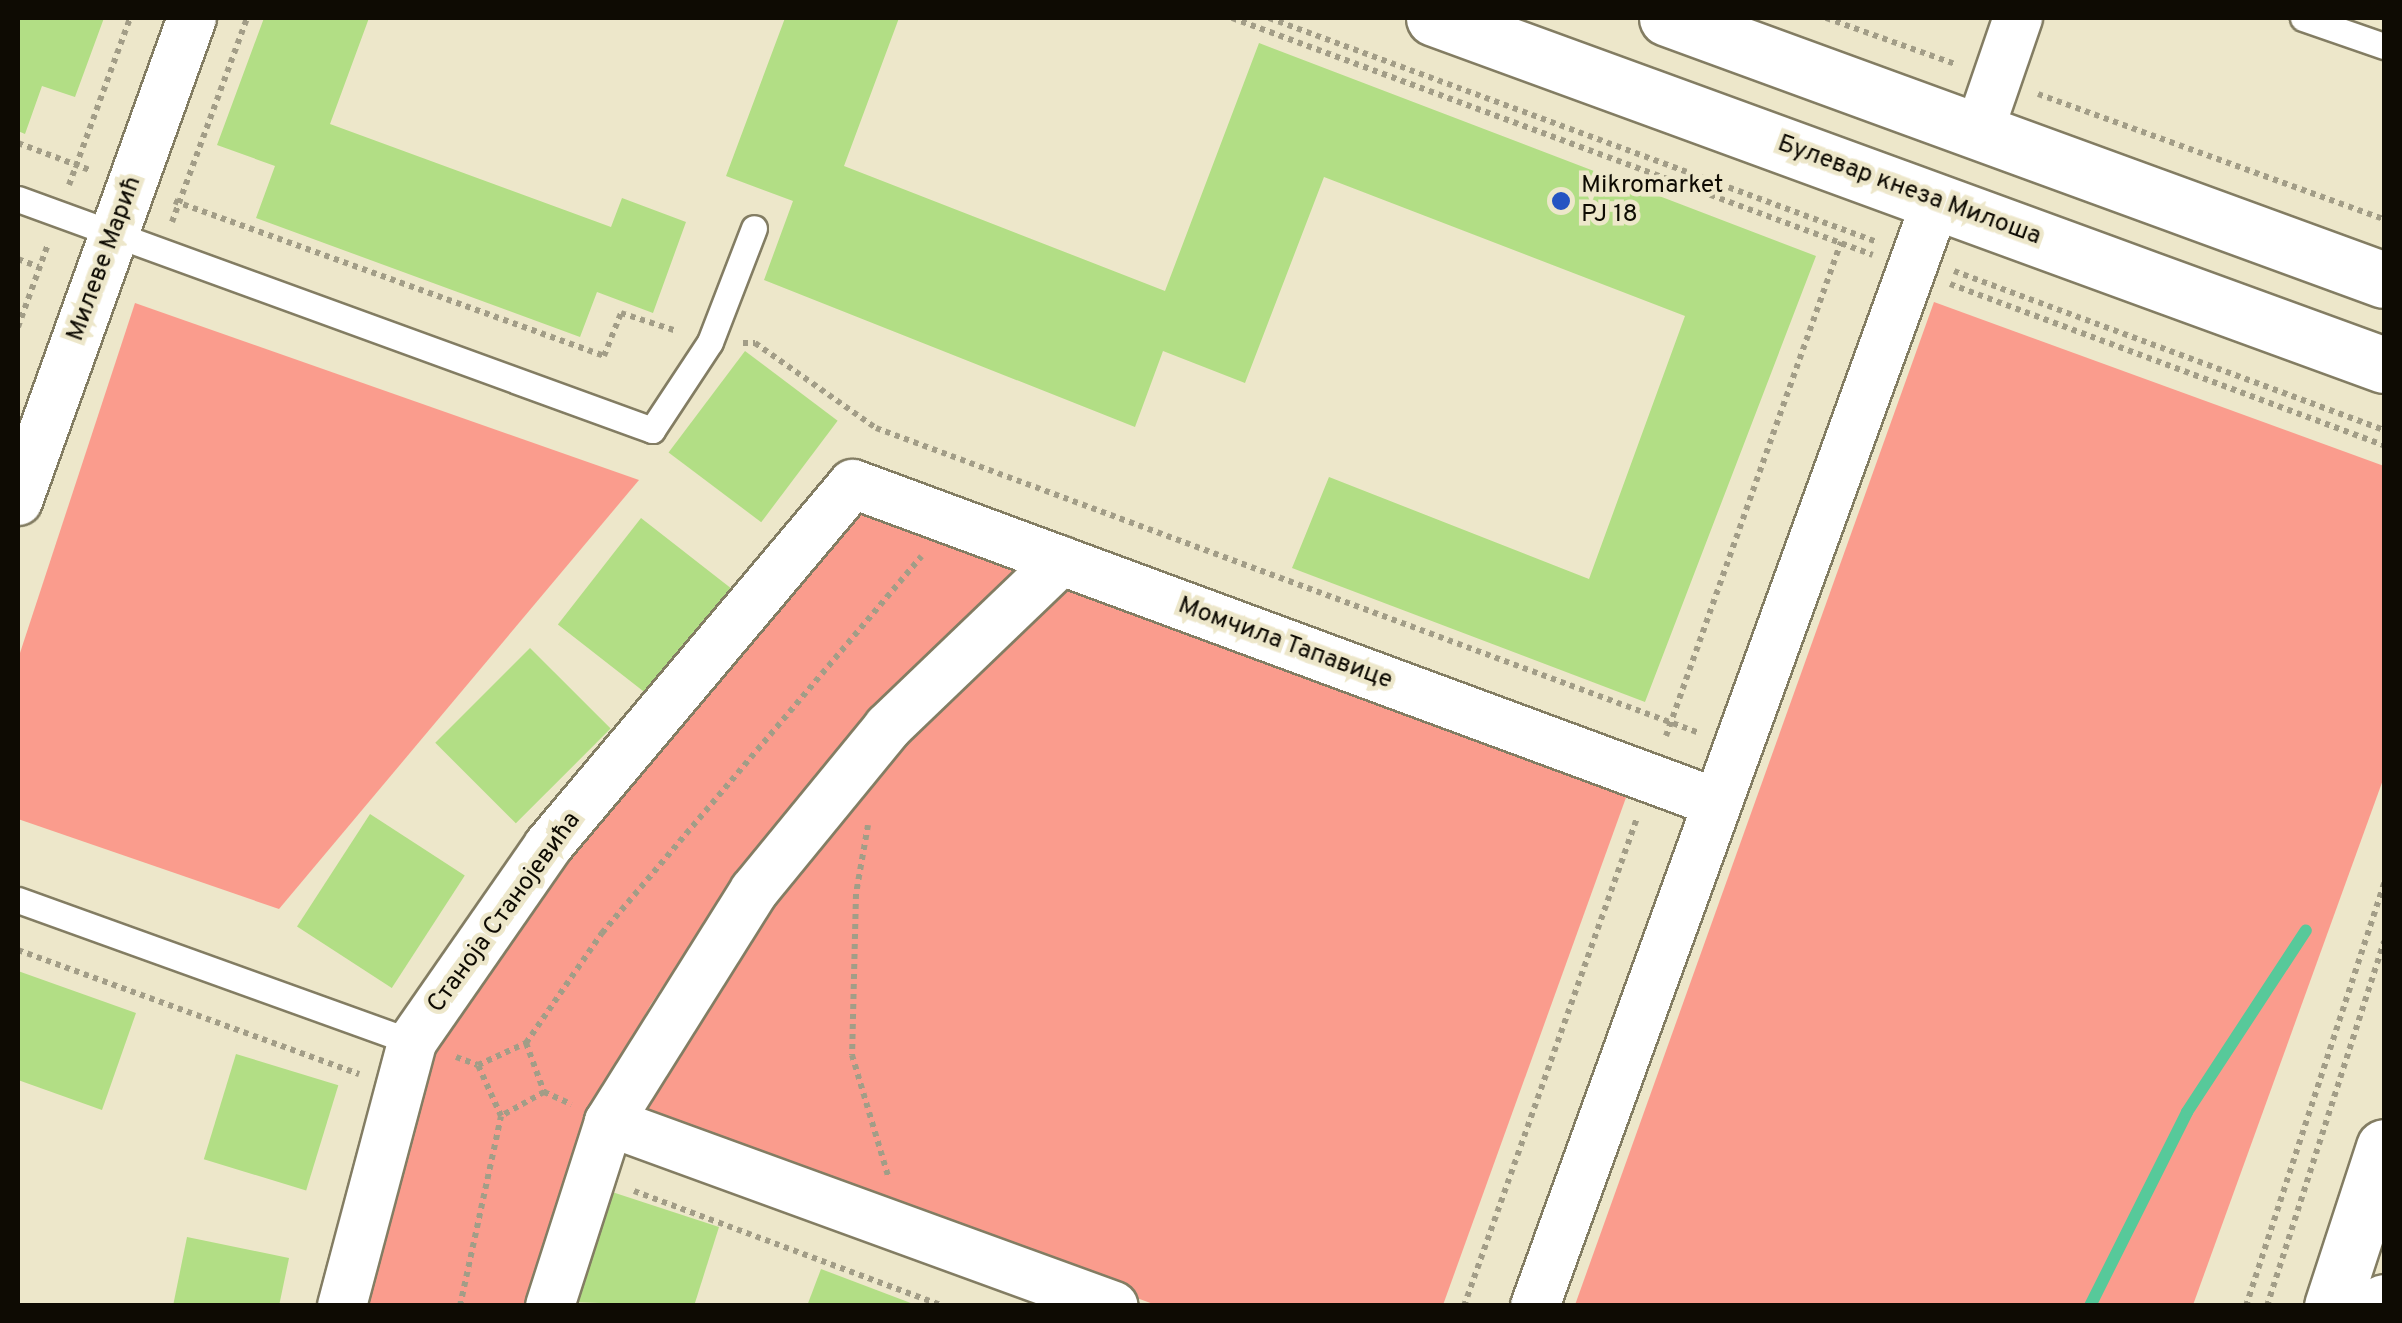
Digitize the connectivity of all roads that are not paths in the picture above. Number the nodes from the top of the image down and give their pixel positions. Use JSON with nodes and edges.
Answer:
{"nodes":[{"id":1,"x":192,"y":18,"type":"edge"},
{"id":2,"x":1434,"y":18,"type":"edge"},
{"id":3,"x":1667,"y":18,"type":"edge"},
{"id":4,"x":2018,"y":18,"type":"edge"},
{"id":5,"x":2302,"y":18,"type":"edge"},
{"id":6,"x":2329,"y":22,"type":"edge"},
{"id":7,"x":2384,"y":46,"type":"edge"},
{"id":8,"x":1979,"y":132,"type":"junction"},
{"id":9,"x":18,"y":198,"type":"edge"},
{"id":10,"x":1936,"y":202,"type":"junction"},
{"id":11,"x":754,"y":228,"type":"dead end"},
{"id":12,"x":114,"y":234,"type":"junction"},
{"id":13,"x":2384,"y":280,"type":"edge"},
{"id":14,"x":2384,"y":365,"type":"edge"},
{"id":15,"x":853,"y":484,"type":"joint"},
{"id":16,"x":18,"y":501,"type":"edge"},
{"id":17,"x":1062,"y":561,"type":"junction"},
{"id":18,"x":1717,"y":803,"type":"junction"},
{"id":19,"x":18,"y":900,"type":"edge"},
{"id":20,"x":412,"y":1042,"type":"junction"},
{"id":21,"x":608,"y":1122,"type":"junction"},
{"id":22,"x":2384,"y":1148,"type":"edge"},
{"id":23,"x":342,"y":1306,"type":"edge"},
{"id":24,"x":550,"y":1306,"type":"edge"},
{"id":25,"x":1114,"y":1306,"type":"edge"},
{"id":26,"x":1535,"y":1306,"type":"edge"},
{"id":27,"x":2332,"y":1306,"type":"edge"}],
"edges":[{"from":1,"to":12,"type":"street","name":"Милеве Марић"},
{"from":2,"to":10,"type":"main road","name":"Булевар кнеза Милоша"},
{"from":3,"to":8,"type":"main road"},
{"from":4,"to":8,"type":"street"},
{"from":5,"to":6,"type":"lane"},
{"from":6,"to":7,"type":"lane"},
{"from":8,"to":13,"type":"main road"},
{"from":9,"to":12,"type":"lane"},
{"from":10,"to":14,"type":"main road","name":"Булевар кнеза Милоша"},
{"from":10,"to":18,"type":"street"},
{"from":11,"to":12,"type":"lane"},
{"from":12,"to":16,"type":"street","name":"Милеве Марић"},
{"from":15,"to":17,"type":"street","name":"Момчила Тапавице"},
{"from":15,"to":20,"type":"street","name":"Станоја Станојевића"},
{"from":17,"to":18,"type":"street","name":"Момчила Тапавице"},
{"from":17,"to":21,"type":"street"},
{"from":18,"to":26,"type":"street"},
{"from":19,"to":20,"type":"lane"},
{"from":20,"to":23,"type":"street","name":"Станоја Станојевића"},
{"from":21,"to":24,"type":"street"},
{"from":21,"to":25,"type":"street"},
{"from":22,"to":27,"type":"main road"}]}
